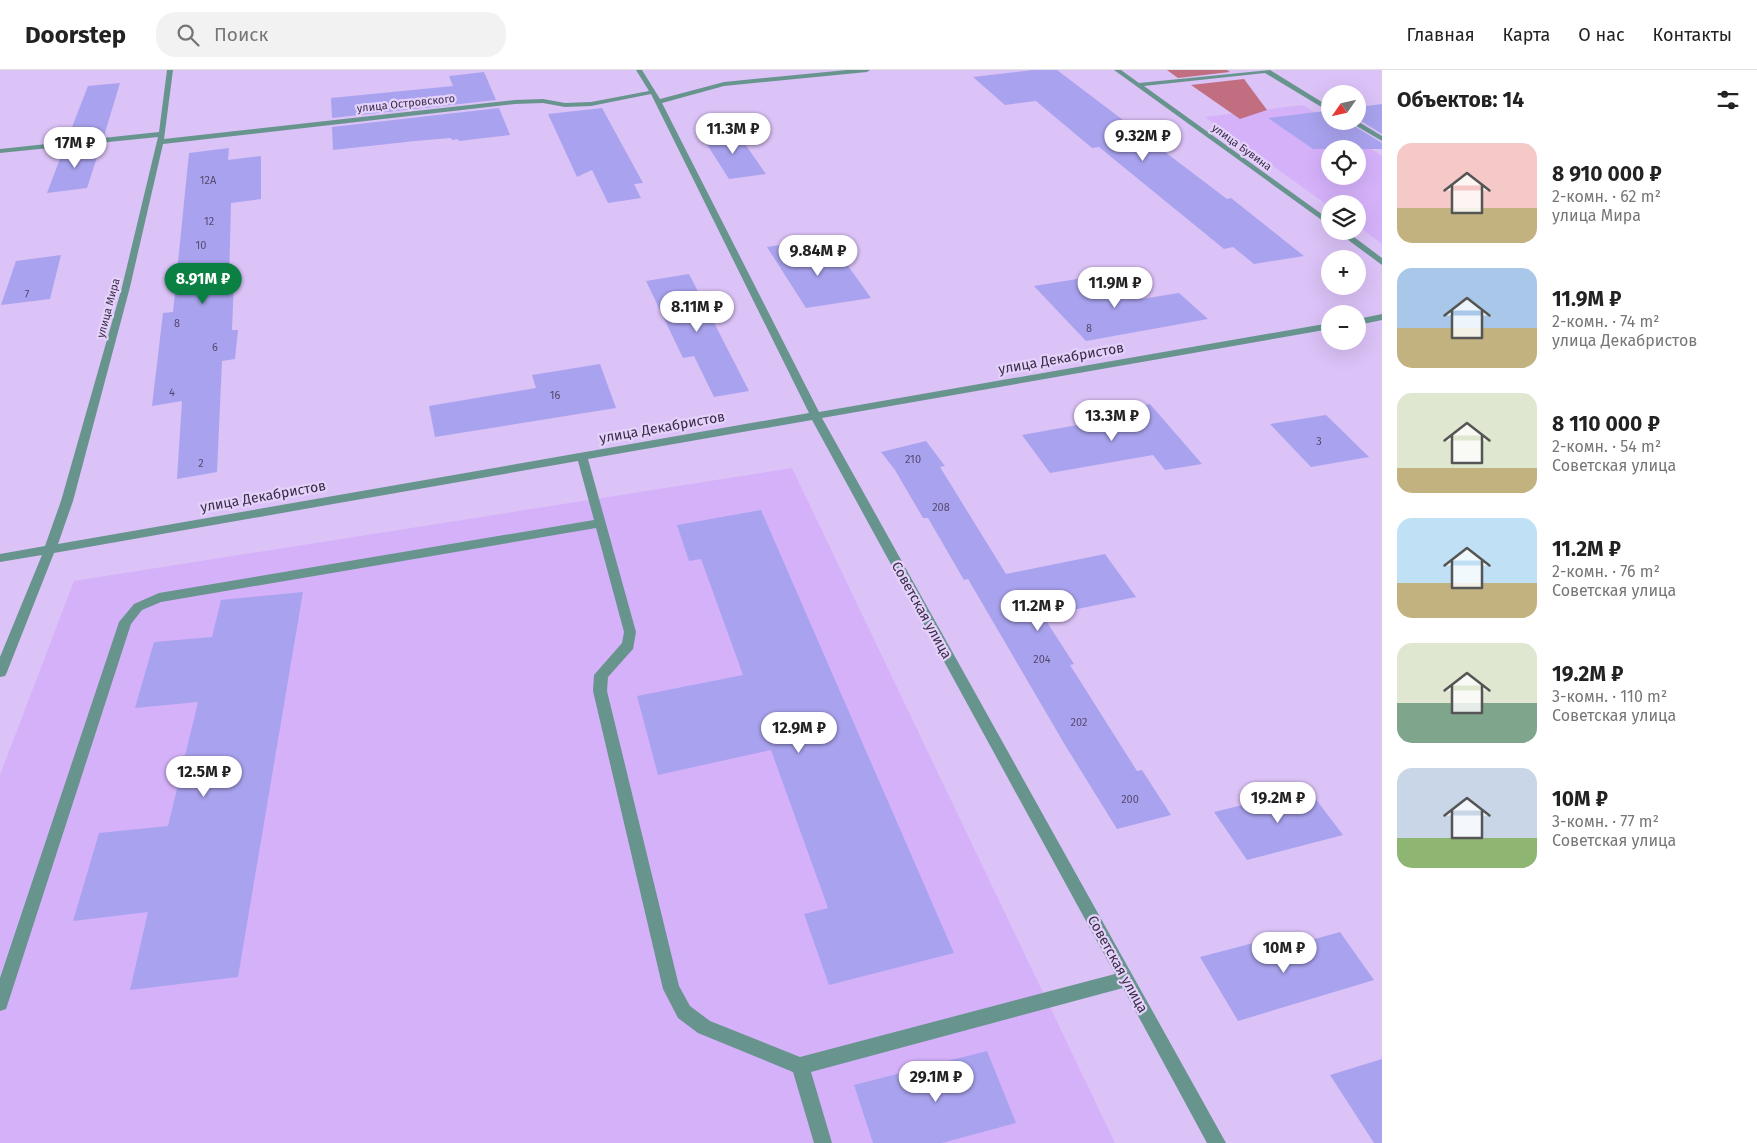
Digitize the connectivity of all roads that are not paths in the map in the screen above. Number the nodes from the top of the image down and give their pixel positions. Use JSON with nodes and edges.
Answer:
{"nodes":[{"id":1,"x":170,"y":70,"type":"edge"},
{"id":2,"x":639,"y":70,"type":"edge"},
{"id":3,"x":866,"y":70,"type":"edge"},
{"id":4,"x":1117,"y":70,"type":"edge"},
{"id":5,"x":1266,"y":71,"type":"edge"},
{"id":6,"x":1137,"y":85,"type":"junction"},
{"id":7,"x":653,"y":92,"type":"junction"},
{"id":8,"x":658,"y":102,"type":"junction"},
{"id":9,"x":1321,"y":105,"type":"edge"},
{"id":10,"x":1366,"y":129,"type":"edge"},
{"id":11,"x":161,"y":138,"type":"junction"},
{"id":12,"x":1382,"y":138,"type":"edge"},
{"id":13,"x":0,"y":151,"type":"edge"},
{"id":14,"x":1321,"y":218,"type":"edge"},
{"id":15,"x":1352,"y":240,"type":"edge"},
{"id":16,"x":1382,"y":262,"type":"edge"},
{"id":17,"x":1382,"y":318,"type":"edge"},
{"id":18,"x":1366,"y":321,"type":"edge"},
{"id":19,"x":1321,"y":328,"type":"edge"},
{"id":20,"x":815,"y":415,"type":"junction"},
{"id":21,"x":582,"y":456,"type":"junction"},
{"id":22,"x":600,"y":523,"type":"junction"},
{"id":23,"x":51,"y":548,"type":"junction"},
{"id":24,"x":0,"y":558,"type":"edge"},
{"id":25,"x":0,"y":672,"type":"edge"},
{"id":26,"x":1127,"y":979,"type":"junction"},
{"id":27,"x":0,"y":1003,"type":"edge"},
{"id":28,"x":800,"y":1066,"type":"junction"},
{"id":29,"x":823,"y":1143,"type":"edge"},
{"id":30,"x":1217,"y":1143,"type":"edge"}],
"edges":[{"from":1,"to":11,"type":"street","name":"улица Мира"},
{"from":2,"to":7,"type":"street","name":"Советская улица"},
{"from":3,"to":8,"type":"street"},
{"from":4,"to":6,"type":"street","name":"улица Бувина"},
{"from":5,"to":6,"type":"street"},
{"from":5,"to":9,"type":"street"},
{"from":6,"to":14,"type":"street","name":"улица Бувина"},
{"from":7,"to":8,"type":"street","name":"Советская улица"},
{"from":7,"to":11,"type":"street","name":"улица Островского"},
{"from":8,"to":20,"type":"street","name":"Советская улица"},
{"from":10,"to":12,"type":"street"},
{"from":11,"to":13,"type":"street","name":"улица Островского"},
{"from":11,"to":23,"type":"street","name":"улица Мира"},
{"from":15,"to":16,"type":"street"},
{"from":17,"to":18,"type":"street"},
{"from":19,"to":20,"type":"street","name":"улица Декабристов"},
{"from":20,"to":21,"type":"street","name":"улица Декабристов"},
{"from":20,"to":26,"type":"street","name":"Советская улица"},
{"from":21,"to":22,"type":"street"},
{"from":21,"to":23,"type":"street","name":"улица Декабристов"},
{"from":22,"to":27,"type":"street"},
{"from":22,"to":28,"type":"street"},
{"from":23,"to":24,"type":"street","name":"улица Декабристов"},
{"from":23,"to":25,"type":"street","name":"улица Мира"},
{"from":26,"to":28,"type":"street"},
{"from":26,"to":30,"type":"street","name":"Советская улица"},
{"from":28,"to":29,"type":"street"}]}
